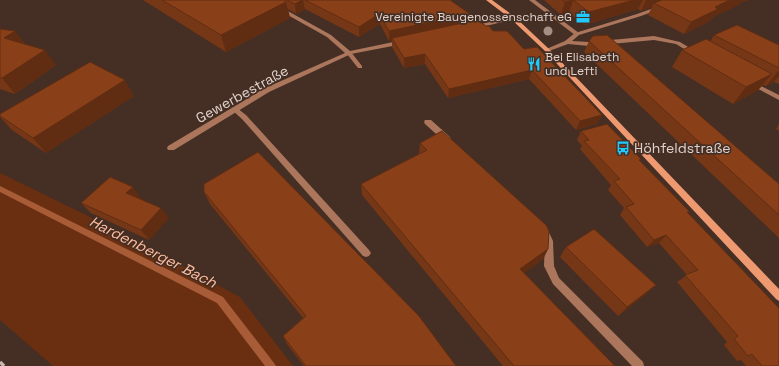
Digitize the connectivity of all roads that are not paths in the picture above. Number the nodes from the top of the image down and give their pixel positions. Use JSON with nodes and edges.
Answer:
{"nodes":[{"id":1,"x":264,"y":0,"type":"edge"},
{"id":2,"x":489,"y":0,"type":"edge"},
{"id":3,"x":532,"y":0,"type":"edge"},
{"id":4,"x":681,"y":0,"type":"edge"},
{"id":5,"x":513,"y":18,"type":"junction"},
{"id":6,"x":467,"y":28,"type":"edge"},
{"id":7,"x":577,"y":34,"type":"junction"},
{"id":8,"x":413,"y":40,"type":"edge"},
{"id":9,"x":567,"y":42,"type":"junction"},
{"id":10,"x":547,"y":50,"type":"junction"},
{"id":11,"x":349,"y":53,"type":"junction"},
{"id":12,"x":701,"y":56,"type":"edge"},
{"id":13,"x":360,"y":68,"type":"dead end"},
{"id":14,"x":743,"y":78,"type":"edge"},
{"id":15,"x":779,"y":98,"type":"edge"},
{"id":16,"x":235,"y":110,"type":"junction"},
{"id":17,"x":428,"y":122,"type":"dead end"},
{"id":18,"x":171,"y":148,"type":"dead end"},
{"id":19,"x":457,"y":148,"type":"edge"},
{"id":20,"x":536,"y":222,"type":"edge"},
{"id":21,"x":366,"y":253,"type":"dead end"},
{"id":22,"x":779,"y":296,"type":"edge"},
{"id":23,"x":639,"y":366,"type":"edge"}],
"edges":[{"from":1,"to":11,"type":"street"},
{"from":2,"to":5,"type":"main road"},
{"from":3,"to":7,"type":"street"},
{"from":4,"to":7,"type":"street"},
{"from":5,"to":6,"type":"street"},
{"from":5,"to":10,"type":"main road"},
{"from":7,"to":9,"type":"street"},
{"from":8,"to":11,"type":"street","name":"Gewerbestraße"},
{"from":9,"to":10,"type":"street"},
{"from":9,"to":12,"type":"street"},
{"from":10,"to":22,"type":"main road"},
{"from":11,"to":13,"type":"street"},
{"from":11,"to":16,"type":"street","name":"Gewerbestraße"},
{"from":14,"to":15,"type":"street"},
{"from":16,"to":18,"type":"street","name":"Gewerbestraße"},
{"from":16,"to":21,"type":"street"},
{"from":17,"to":19,"type":"street"},
{"from":20,"to":23,"type":"street"}]}
